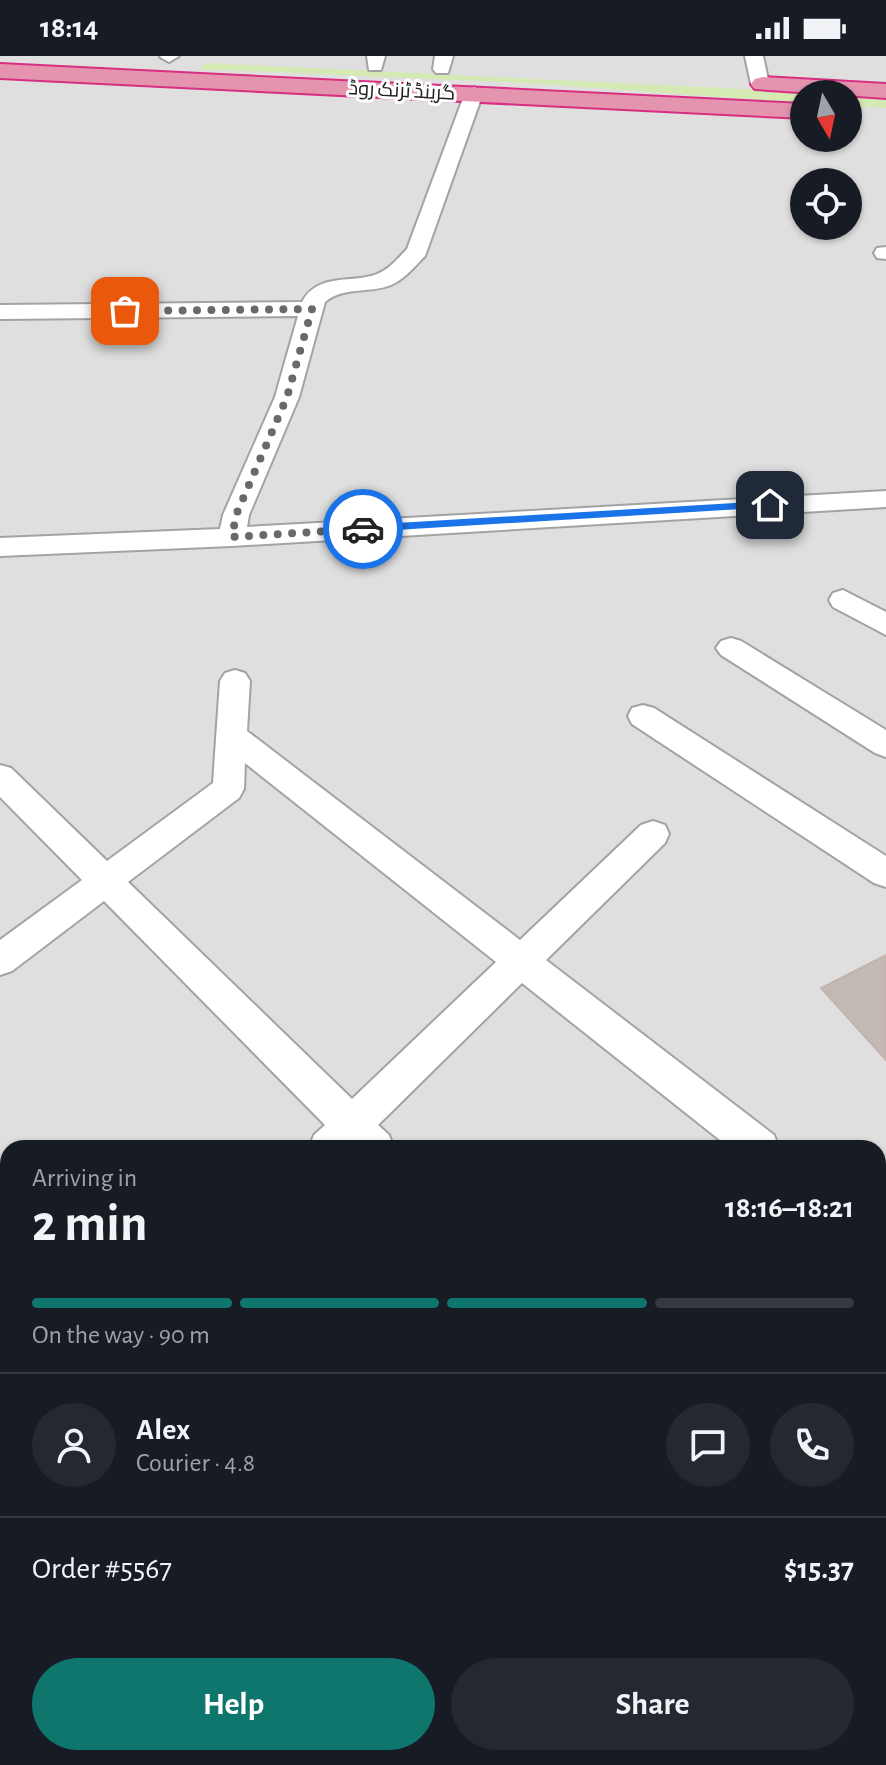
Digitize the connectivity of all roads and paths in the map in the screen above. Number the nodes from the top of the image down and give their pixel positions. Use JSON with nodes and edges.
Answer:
{"nodes":[{"id":1,"x":141,"y":56,"type":"edge"},
{"id":2,"x":754,"y":56,"type":"edge"},
{"id":3,"x":367,"y":62,"type":"edge"},
{"id":4,"x":443,"y":62,"type":"edge"},
{"id":5,"x":305,"y":63,"type":"dead end"},
{"id":6,"x":166,"y":64,"type":"edge"},
{"id":7,"x":0,"y":71,"type":"edge"},
{"id":8,"x":472,"y":81,"type":"junction"},
{"id":9,"x":735,"y":82,"type":"dead end"},
{"id":10,"x":760,"y":84,"type":"junction"},
{"id":11,"x":886,"y":91,"type":"edge"},
{"id":12,"x":790,"y":110,"type":"edge"},
{"id":13,"x":312,"y":309,"type":"junction"},
{"id":14,"x":0,"y":312,"type":"edge"},
{"id":15,"x":886,"y":499,"type":"edge"},
{"id":16,"x":232,"y":537,"type":"junction"},
{"id":17,"x":0,"y":547,"type":"edge"},
{"id":18,"x":843,"y":600,"type":"dead end"},
{"id":19,"x":886,"y":625,"type":"edge"},
{"id":20,"x":731,"y":648,"type":"dead end"},
{"id":21,"x":235,"y":681,"type":"dead end"},
{"id":22,"x":643,"y":716,"type":"dead end"},
{"id":23,"x":231,"y":735,"type":"junction"},
{"id":24,"x":886,"y":745,"type":"edge"},
{"id":25,"x":0,"y":777,"type":"edge"},
{"id":26,"x":653,"y":834,"type":"dead end"},
{"id":27,"x":886,"y":873,"type":"edge"},
{"id":28,"x":105,"y":881,"type":"junction"},
{"id":29,"x":0,"y":960,"type":"edge"},
{"id":30,"x":521,"y":962,"type":"junction"},
{"id":31,"x":352,"y":1140,"type":"edge"},
{"id":32,"x":750,"y":1140,"type":"edge"}],
"edges":[{"from":1,"to":6,"type":"highway","name":"گرینڈ ٹرنک روڈ"},
{"from":2,"to":10,"type":"street"},
{"from":3,"to":4,"type":"highway","name":"گرینڈ ٹرنک روڈ"},
{"from":4,"to":8,"type":"highway","name":"گرینڈ ٹرنک روڈ"},
{"from":5,"to":6,"type":"highway","name":"گرینڈ ٹرنک روڈ"},
{"from":6,"to":7,"type":"highway","name":"گرینڈ ٹرنک روڈ"},
{"from":6,"to":8,"type":"highway","name":"گرینڈ ٹرنک روڈ"},
{"from":8,"to":12,"type":"highway","name":"گرینڈ ٹرنک روڈ"},
{"from":8,"to":13,"type":"street"},
{"from":9,"to":10,"type":"highway"},
{"from":10,"to":11,"type":"highway"},
{"from":13,"to":14,"type":"street"},
{"from":13,"to":16,"type":"street"},
{"from":15,"to":16,"type":"street"},
{"from":16,"to":17,"type":"street"},
{"from":18,"to":19,"type":"street"},
{"from":20,"to":24,"type":"street"},
{"from":21,"to":23,"type":"street"},
{"from":22,"to":27,"type":"street"},
{"from":23,"to":28,"type":"street"},
{"from":23,"to":30,"type":"street"},
{"from":25,"to":28,"type":"street"},
{"from":26,"to":30,"type":"street"},
{"from":28,"to":29,"type":"street"},
{"from":28,"to":31,"type":"street"},
{"from":30,"to":31,"type":"street"},
{"from":30,"to":32,"type":"street"}]}
